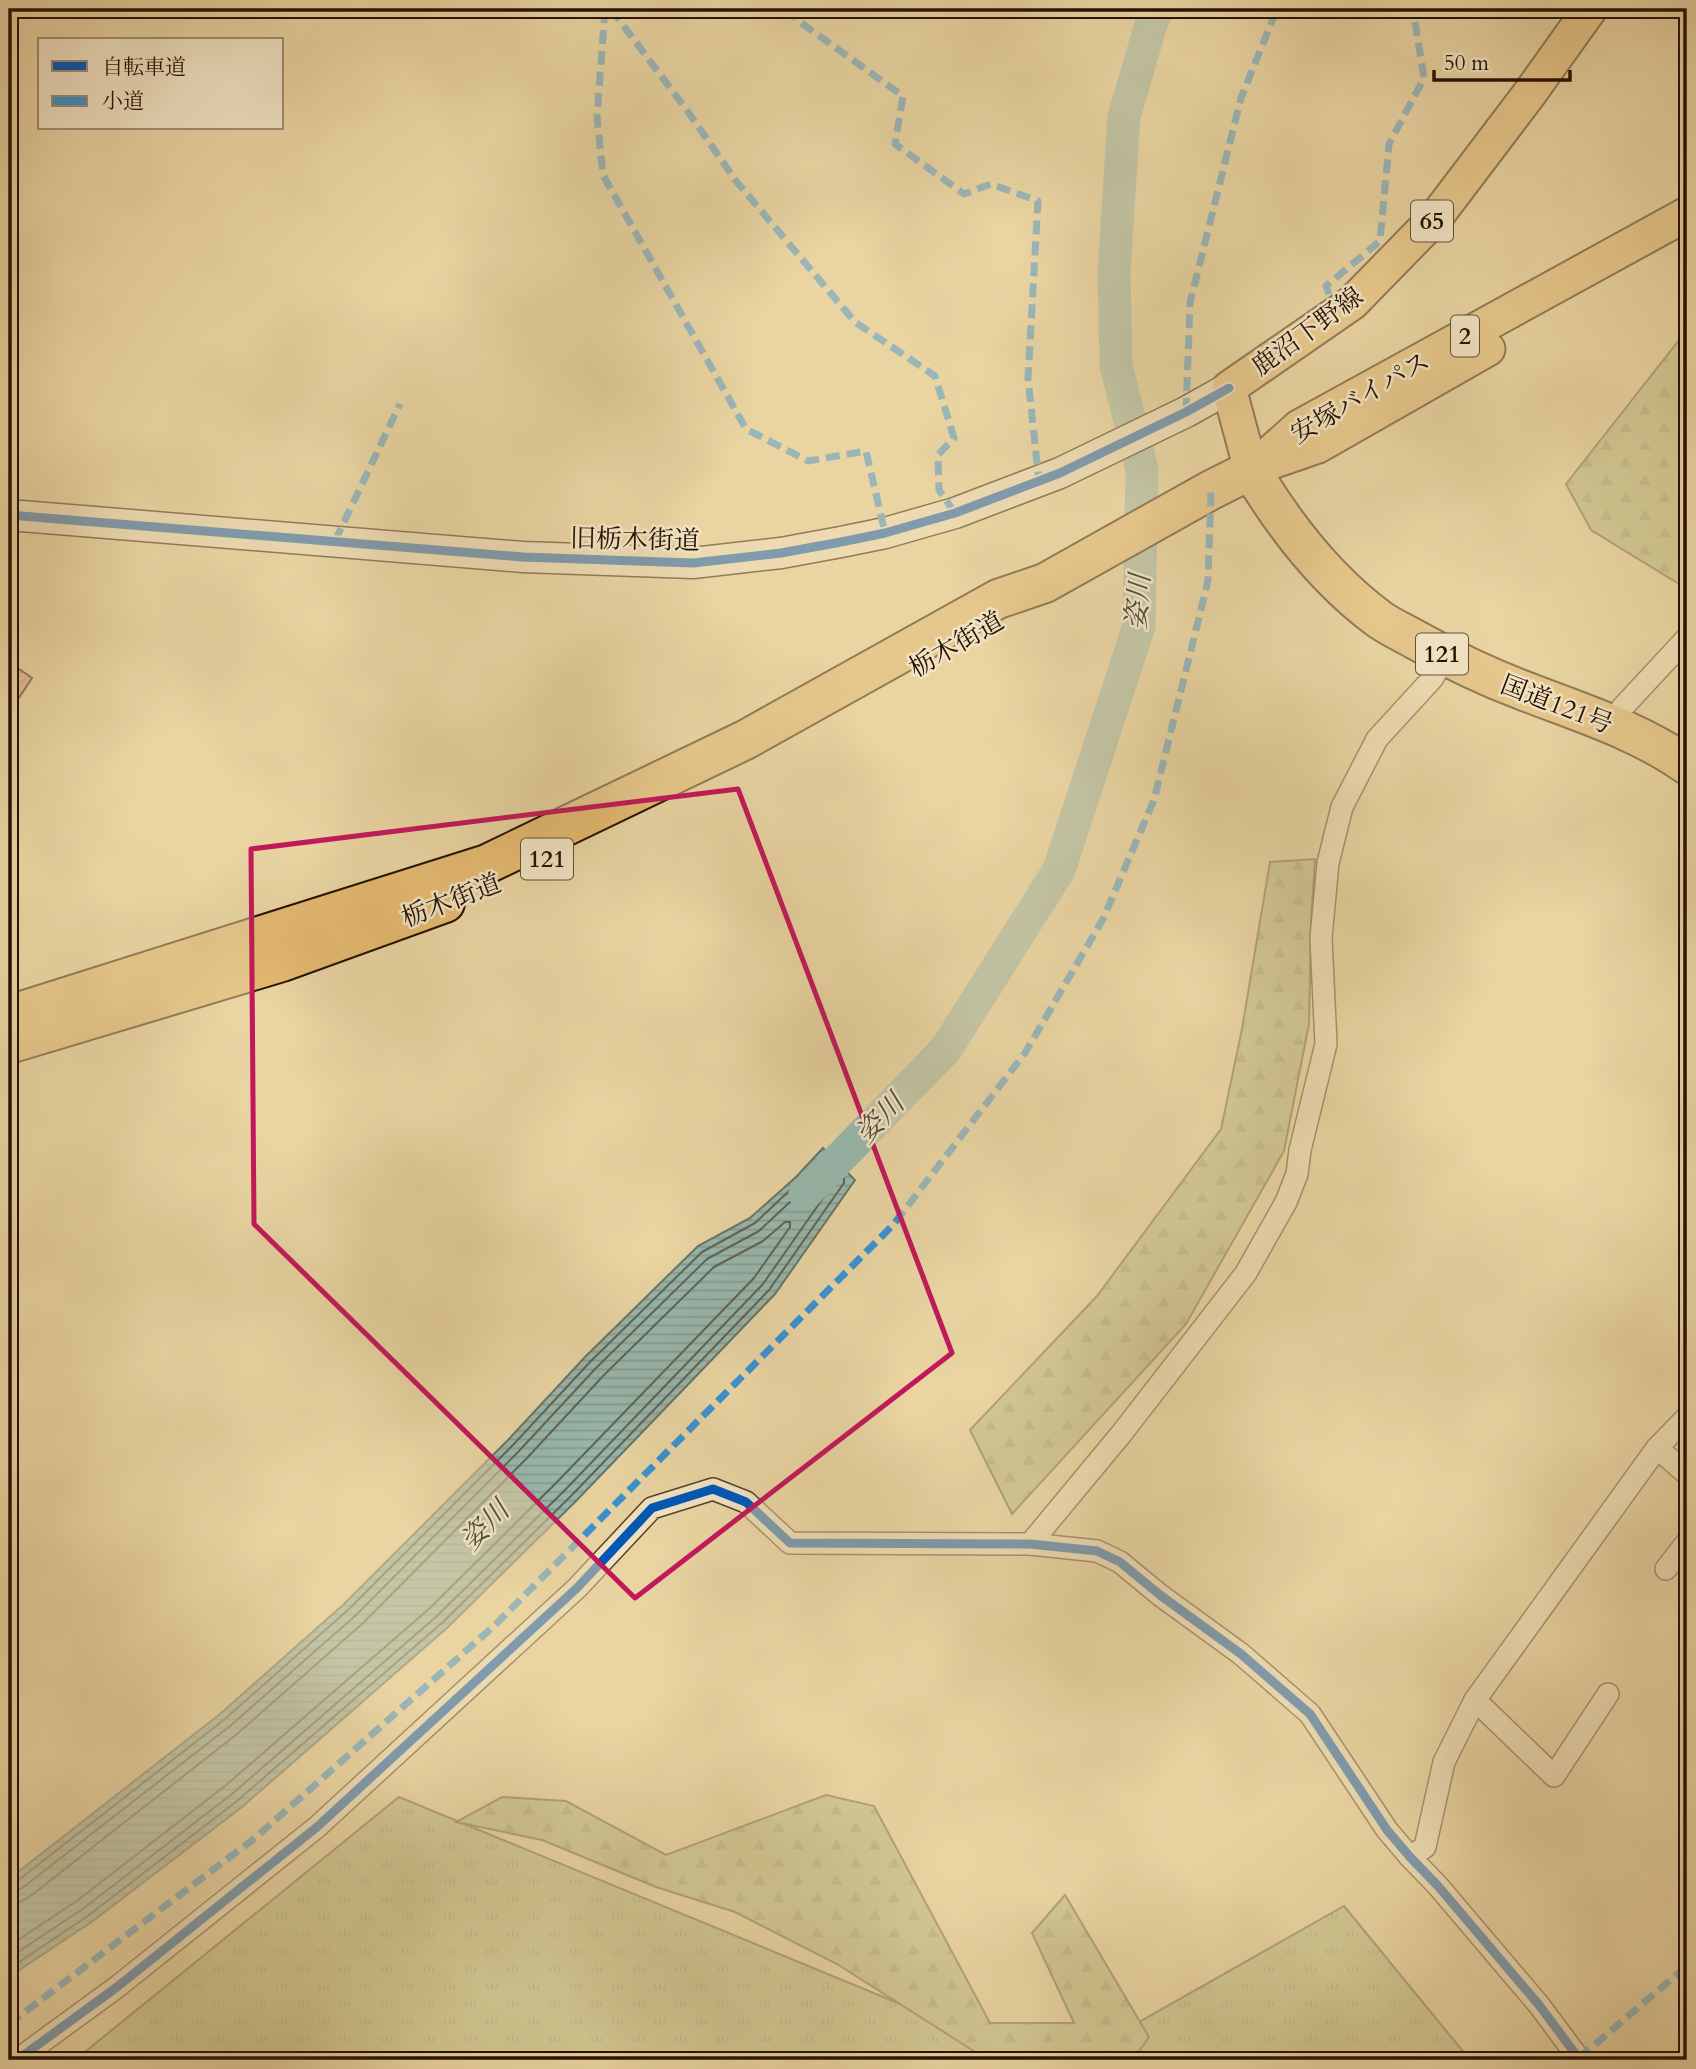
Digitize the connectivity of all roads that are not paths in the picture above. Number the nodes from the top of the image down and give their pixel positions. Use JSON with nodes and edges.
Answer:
{"nodes":[{"id":1,"x":1591,"y":9,"type":"edge"},
{"id":2,"x":1687,"y":214,"type":"edge"},
{"id":3,"x":1687,"y":236,"type":"edge"},
{"id":4,"x":1229,"y":388,"type":"junction"},
{"id":5,"x":1251,"y":470,"type":"junction"},
{"id":6,"x":9,"y":514,"type":"edge"},
{"id":7,"x":1045,"y":583,"type":"junction"},
{"id":8,"x":1687,"y":638,"type":"edge"},
{"id":9,"x":1446,"y":656,"type":"junction"},
{"id":10,"x":1619,"y":727,"type":"junction"},
{"id":11,"x":1687,"y":765,"type":"edge"},
{"id":12,"x":9,"y":1016,"type":"edge"},
{"id":13,"x":9,"y":1044,"type":"edge"},
{"id":14,"x":1687,"y":1417,"type":"edge"},
{"id":15,"x":1657,"y":1448,"type":"junction"},
{"id":16,"x":1687,"y":1474,"type":"edge"},
{"id":17,"x":1687,"y":1542,"type":"edge"},
{"id":18,"x":1030,"y":1544,"type":"junction"},
{"id":19,"x":1667,"y":1569,"type":"dead end"},
{"id":20,"x":1608,"y":1693,"type":"dead end"},
{"id":21,"x":1475,"y":1700,"type":"junction"},
{"id":22,"x":1409,"y":1857,"type":"junction"},
{"id":23,"x":17,"y":2060,"type":"edge"},
{"id":24,"x":1580,"y":2060,"type":"edge"}],
"edges":[{"from":1,"to":4,"type":"main road","name":"鹿沼下野線","number":"65"},
{"from":2,"to":5,"type":"main road","name":"安塚バイパス","number":"2"},
{"from":3,"to":5,"type":"main road","name":"安塚バイパス","number":"2"},
{"from":4,"to":5,"type":"main road","name":"鹿沼下野線"},
{"from":4,"to":6,"type":"street","name":"旧栃木街道"},
{"from":5,"to":7,"type":"highway","name":"栃木街道","number":"121"},
{"from":5,"to":9,"type":"highway","name":"国道121号","number":"121"},
{"from":7,"to":12,"type":"highway","name":"栃木街道","number":"121"},
{"from":7,"to":13,"type":"highway","name":"栃木街道","number":"121"},
{"from":8,"to":10,"type":"street"},
{"from":9,"to":10,"type":"highway","name":"国道121号","number":"121"},
{"from":9,"to":18,"type":"street"},
{"from":10,"to":11,"type":"highway","name":"国道121号","number":"121"},
{"from":14,"to":15,"type":"street"},
{"from":15,"to":16,"type":"street"},
{"from":15,"to":21,"type":"street"},
{"from":17,"to":19,"type":"street"},
{"from":18,"to":22,"type":"street"},
{"from":18,"to":23,"type":"street"},
{"from":20,"to":21,"type":"street"},
{"from":21,"to":22,"type":"street"},
{"from":22,"to":24,"type":"street"}]}
